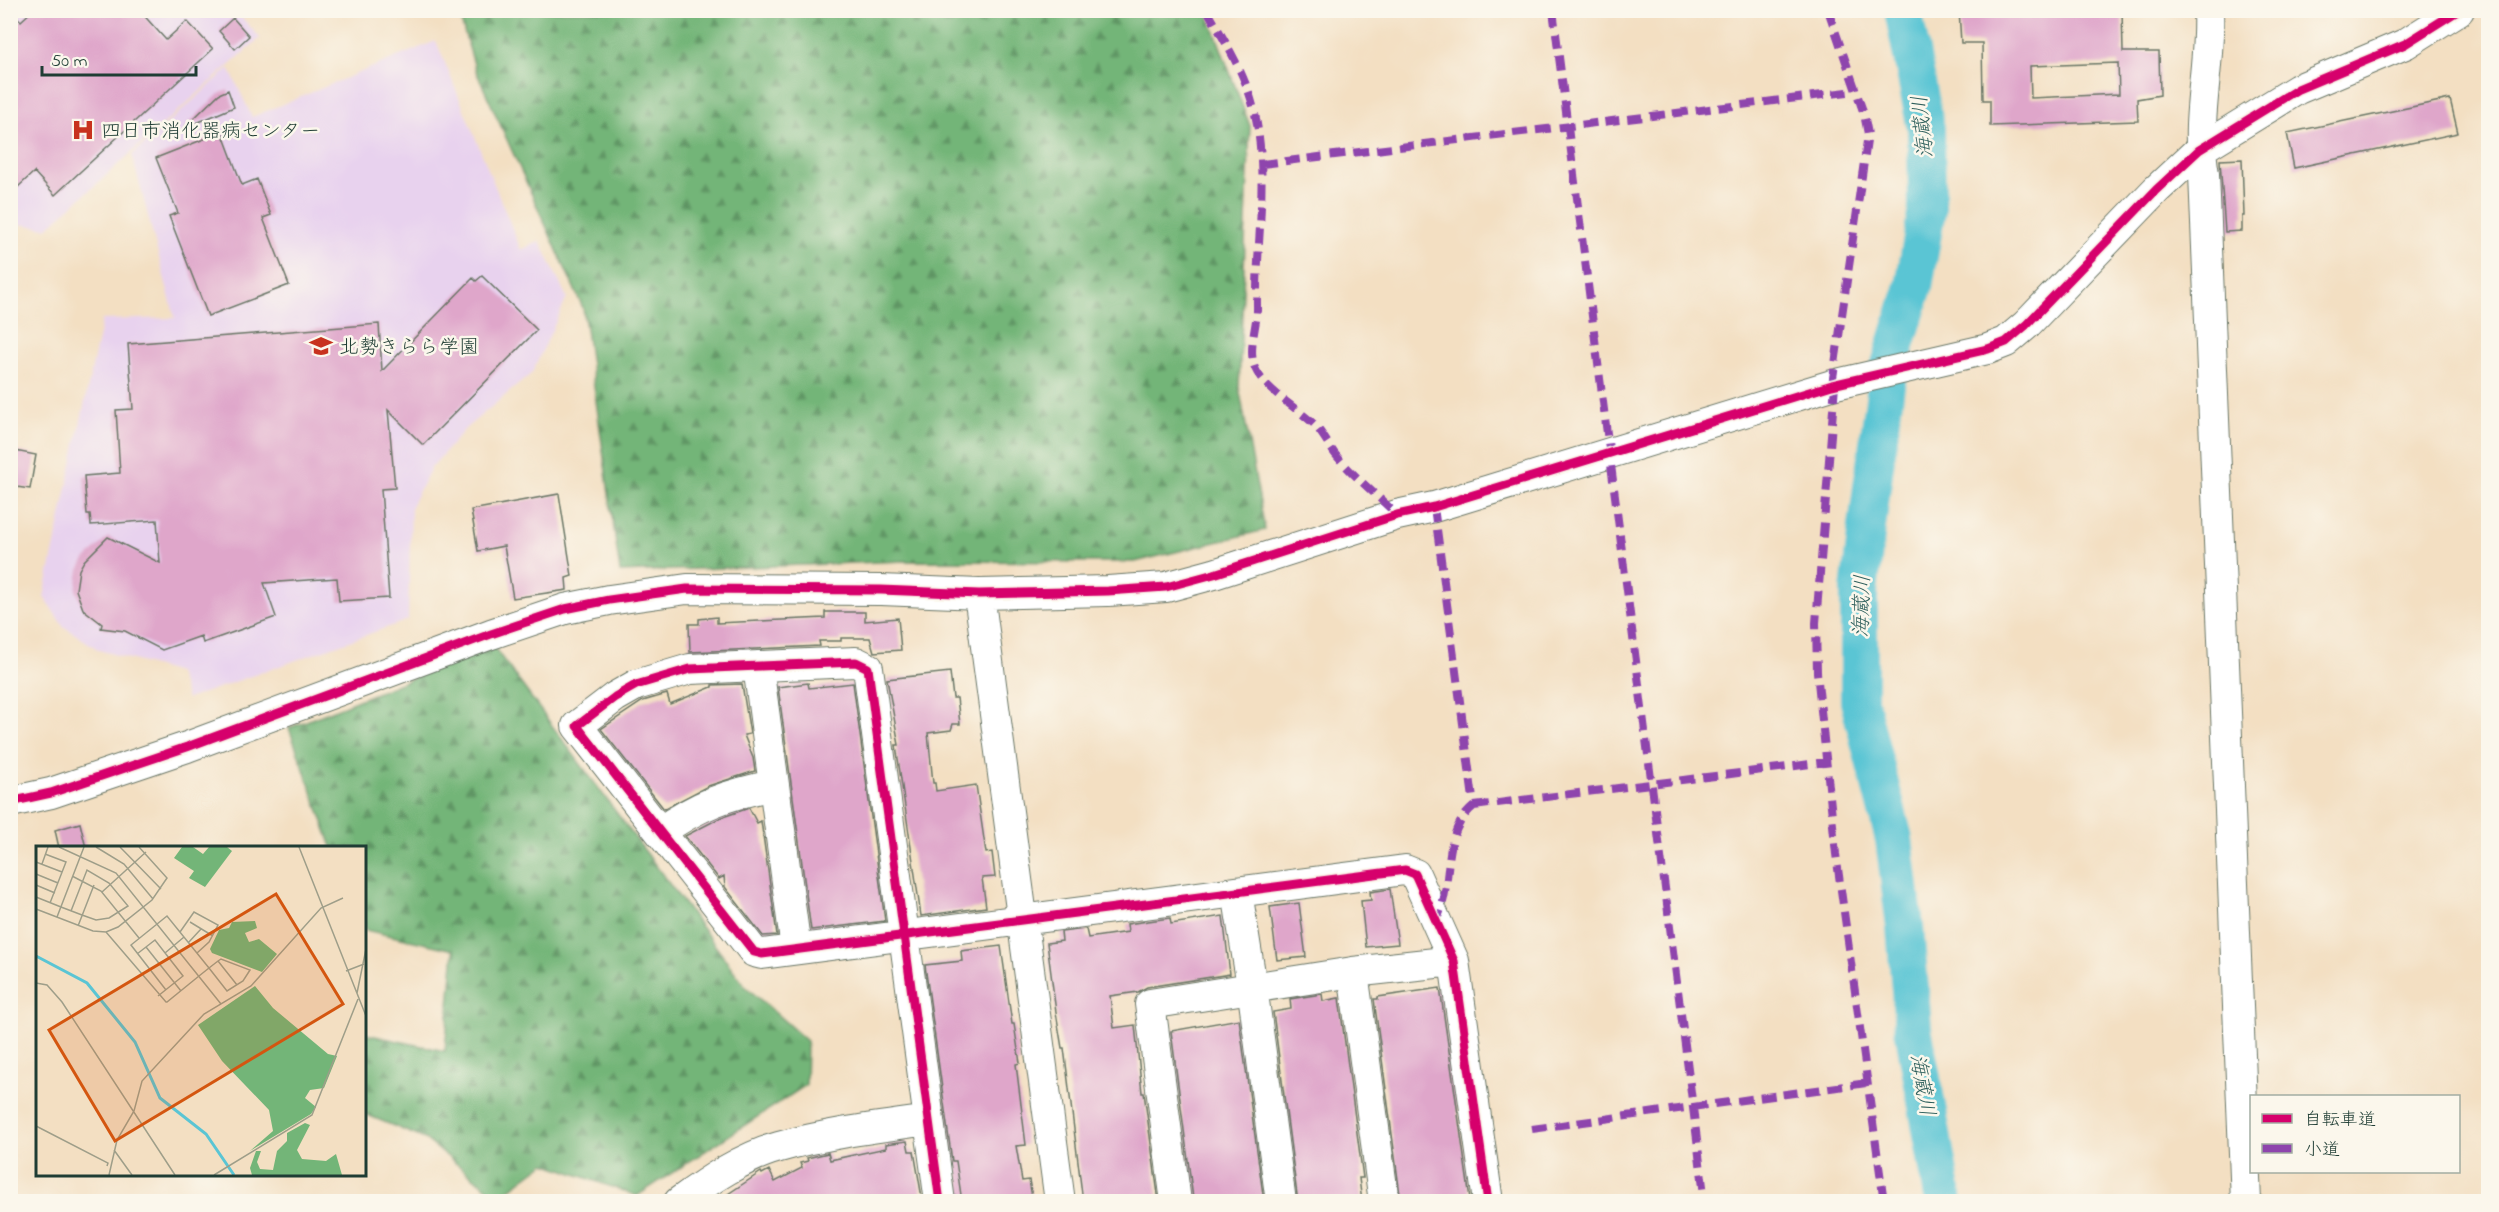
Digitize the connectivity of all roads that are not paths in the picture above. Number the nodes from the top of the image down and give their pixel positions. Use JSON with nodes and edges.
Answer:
{"nodes":[{"id":1,"x":2208,"y":10,"type":"edge"},
{"id":2,"x":2459,"y":10,"type":"edge"},
{"id":3,"x":2199,"y":150,"type":"junction"},
{"id":4,"x":979,"y":594,"type":"junction"},
{"id":5,"x":758,"y":666,"type":"junction"},
{"id":6,"x":774,"y":785,"type":"junction"},
{"id":7,"x":10,"y":802,"type":"edge"},
{"id":8,"x":660,"y":832,"type":"junction"},
{"id":9,"x":1237,"y":892,"type":"junction"},
{"id":10,"x":1023,"y":921,"type":"junction"},
{"id":11,"x":905,"y":935,"type":"junction"},
{"id":12,"x":796,"y":949,"type":"junction"},
{"id":13,"x":1454,"y":961,"type":"junction"},
{"id":14,"x":1353,"y":972,"type":"junction"},
{"id":15,"x":1252,"y":986,"type":"junction"},
{"id":16,"x":929,"y":1120,"type":"junction"},
{"id":17,"x":718,"y":1190,"type":"edge"},
{"id":18,"x":679,"y":1202,"type":"edge"},
{"id":19,"x":940,"y":1202,"type":"edge"},
{"id":20,"x":1060,"y":1202,"type":"edge"},
{"id":21,"x":1176,"y":1202,"type":"edge"},
{"id":22,"x":1281,"y":1202,"type":"edge"},
{"id":23,"x":1384,"y":1202,"type":"edge"},
{"id":24,"x":1488,"y":1202,"type":"edge"},
{"id":25,"x":2246,"y":1202,"type":"edge"}],
"edges":[{"from":1,"to":3,"type":"street"},
{"from":2,"to":3,"type":"street"},
{"from":3,"to":4,"type":"street"},
{"from":3,"to":25,"type":"street"},
{"from":4,"to":7,"type":"street"},
{"from":4,"to":10,"type":"street"},
{"from":5,"to":6,"type":"street"},
{"from":5,"to":8,"type":"street"},
{"from":5,"to":11,"type":"street"},
{"from":6,"to":8,"type":"street"},
{"from":6,"to":12,"type":"street"},
{"from":8,"to":12,"type":"street"},
{"from":9,"to":10,"type":"street"},
{"from":9,"to":13,"type":"street"},
{"from":9,"to":15,"type":"street"},
{"from":10,"to":11,"type":"street"},
{"from":10,"to":20,"type":"street"},
{"from":11,"to":12,"type":"street"},
{"from":11,"to":16,"type":"street"},
{"from":13,"to":14,"type":"street"},
{"from":13,"to":24,"type":"street"},
{"from":14,"to":15,"type":"street"},
{"from":14,"to":23,"type":"street"},
{"from":15,"to":21,"type":"street"},
{"from":15,"to":22,"type":"street"},
{"from":16,"to":17,"type":"street"},
{"from":16,"to":19,"type":"street"},
{"from":17,"to":18,"type":"street"}]}
